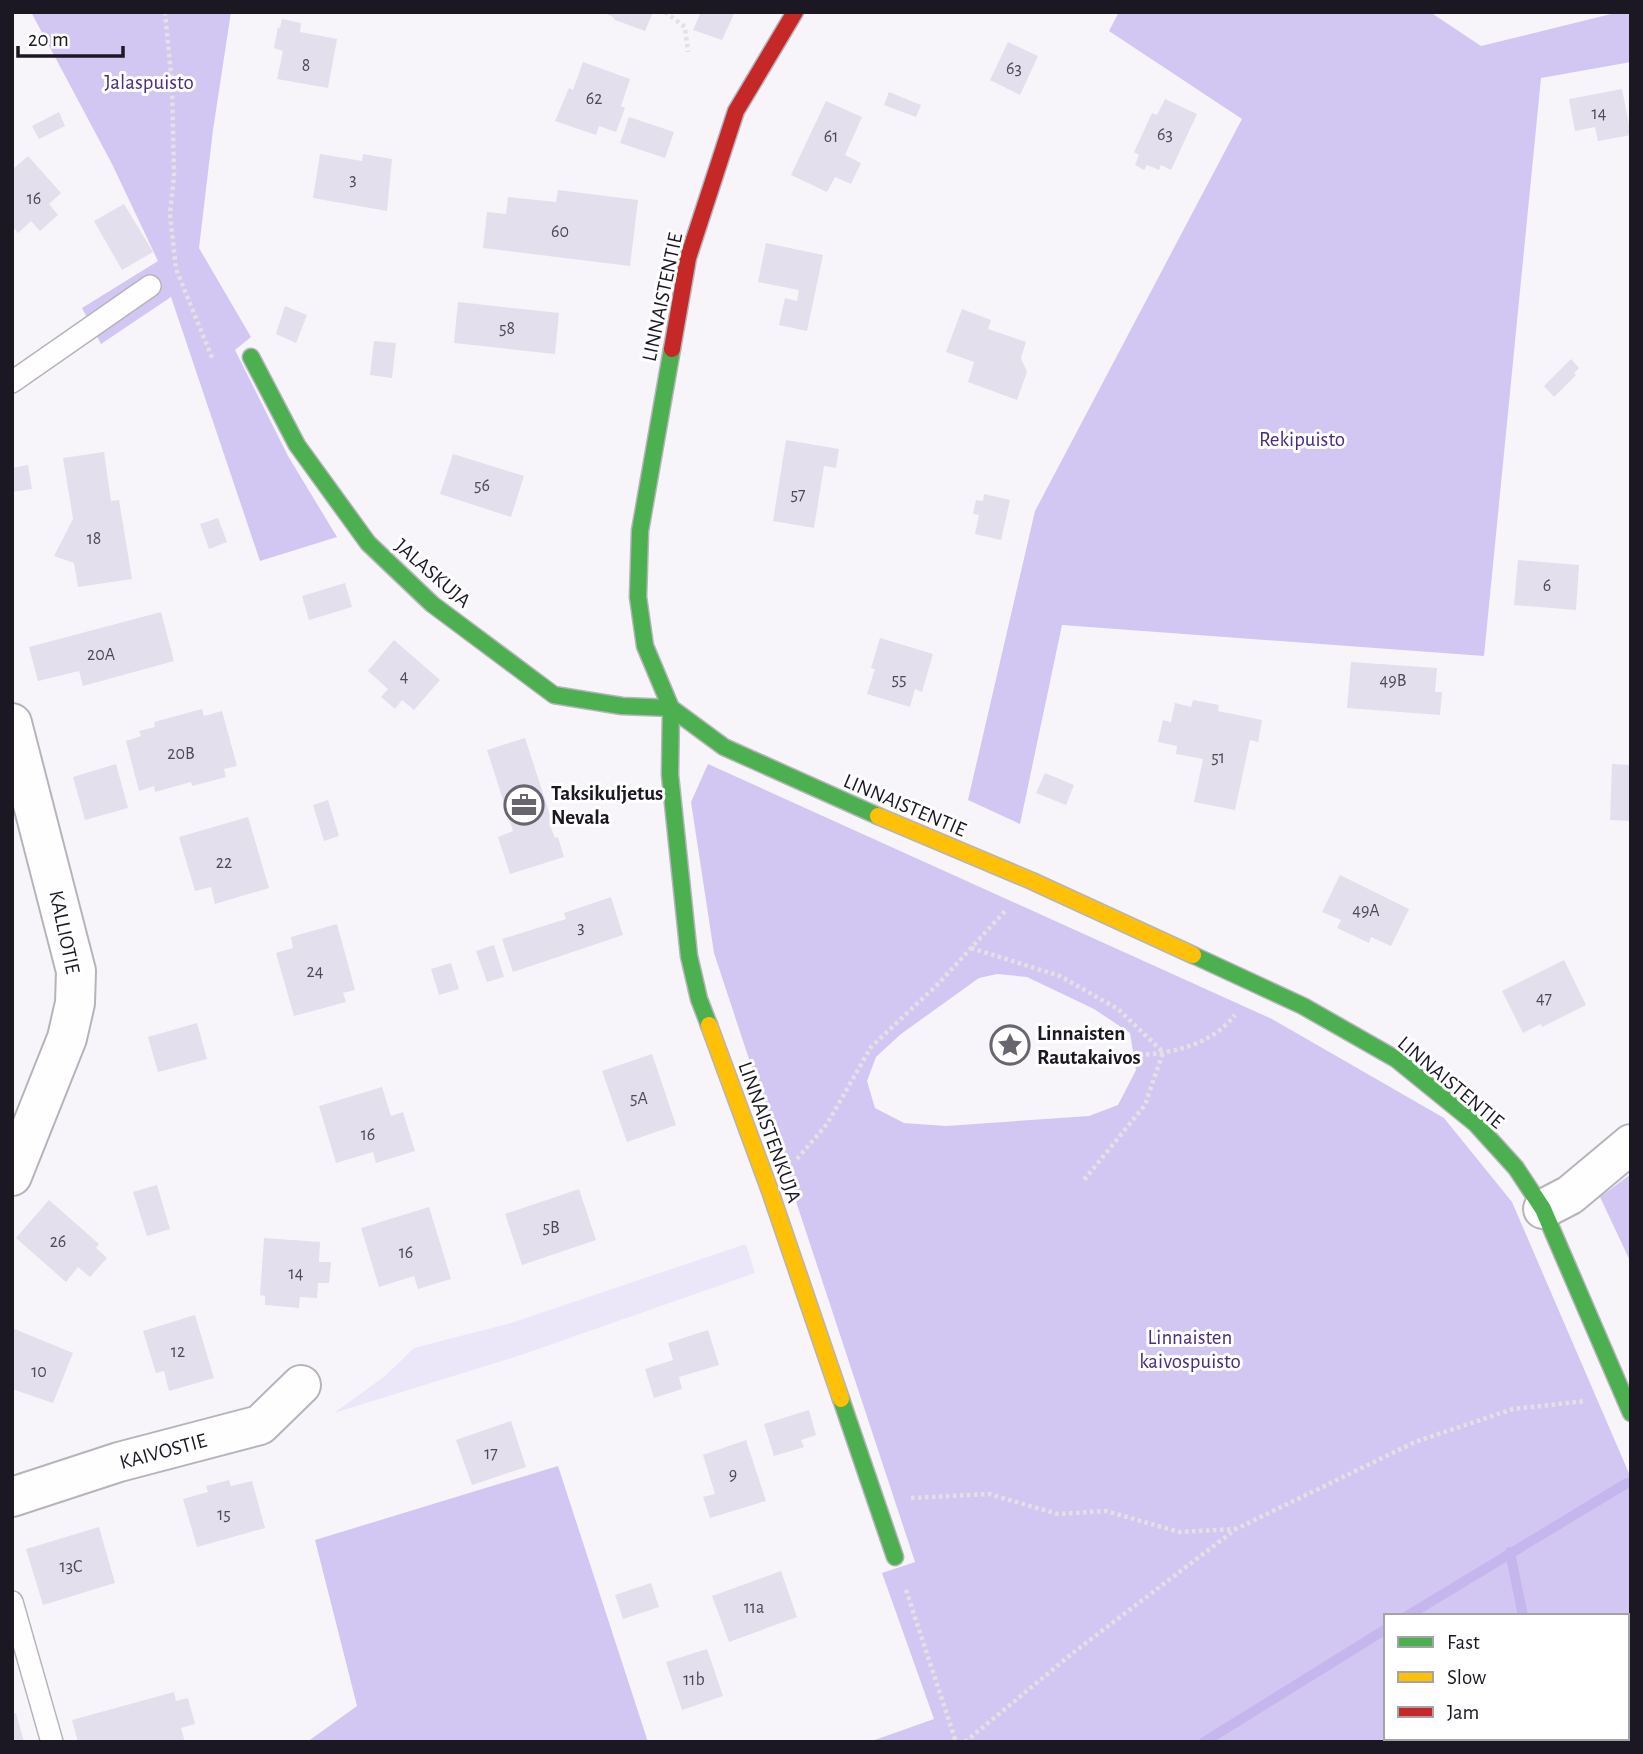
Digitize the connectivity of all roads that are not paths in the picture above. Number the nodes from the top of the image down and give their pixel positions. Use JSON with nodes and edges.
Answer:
{"nodes":[{"id":1,"x":795,"y":12,"type":"edge"},
{"id":2,"x":150,"y":286,"type":"dead end"},
{"id":3,"x":251,"y":357,"type":"dead end"},
{"id":4,"x":12,"y":382,"type":"edge"},
{"id":5,"x":671,"y":708,"type":"junction"},
{"id":6,"x":12,"y":723,"type":"edge"},
{"id":7,"x":1631,"y":1144,"type":"edge"},
{"id":8,"x":12,"y":1176,"type":"edge"},
{"id":9,"x":1543,"y":1209,"type":"junction"},
{"id":10,"x":301,"y":1385,"type":"dead end"},
{"id":11,"x":1628,"y":1405,"type":"edge"},
{"id":12,"x":12,"y":1497,"type":"edge"},
{"id":13,"x":895,"y":1557,"type":"road end"},
{"id":14,"x":12,"y":1602,"type":"edge"},
{"id":15,"x":52,"y":1742,"type":"edge"}],
"edges":[{"from":1,"to":5,"type":"street","name":"LINNAISTENTIE"},
{"from":2,"to":4,"type":"lane"},
{"from":3,"to":5,"type":"street","name":"JALASKUJA"},
{"from":5,"to":9,"type":"street","name":"LINNAISTENTIE"},
{"from":5,"to":13,"type":"street","name":"LINNAISTENKUJA"},
{"from":6,"to":8,"type":"street","name":"KALLIOTIE"},
{"from":7,"to":9,"type":"street"},
{"from":9,"to":11,"type":"street","name":"LINNAISTENTIE"},
{"from":10,"to":12,"type":"street","name":"KAIVOSTIE"},
{"from":14,"to":15,"type":"lane"}]}
